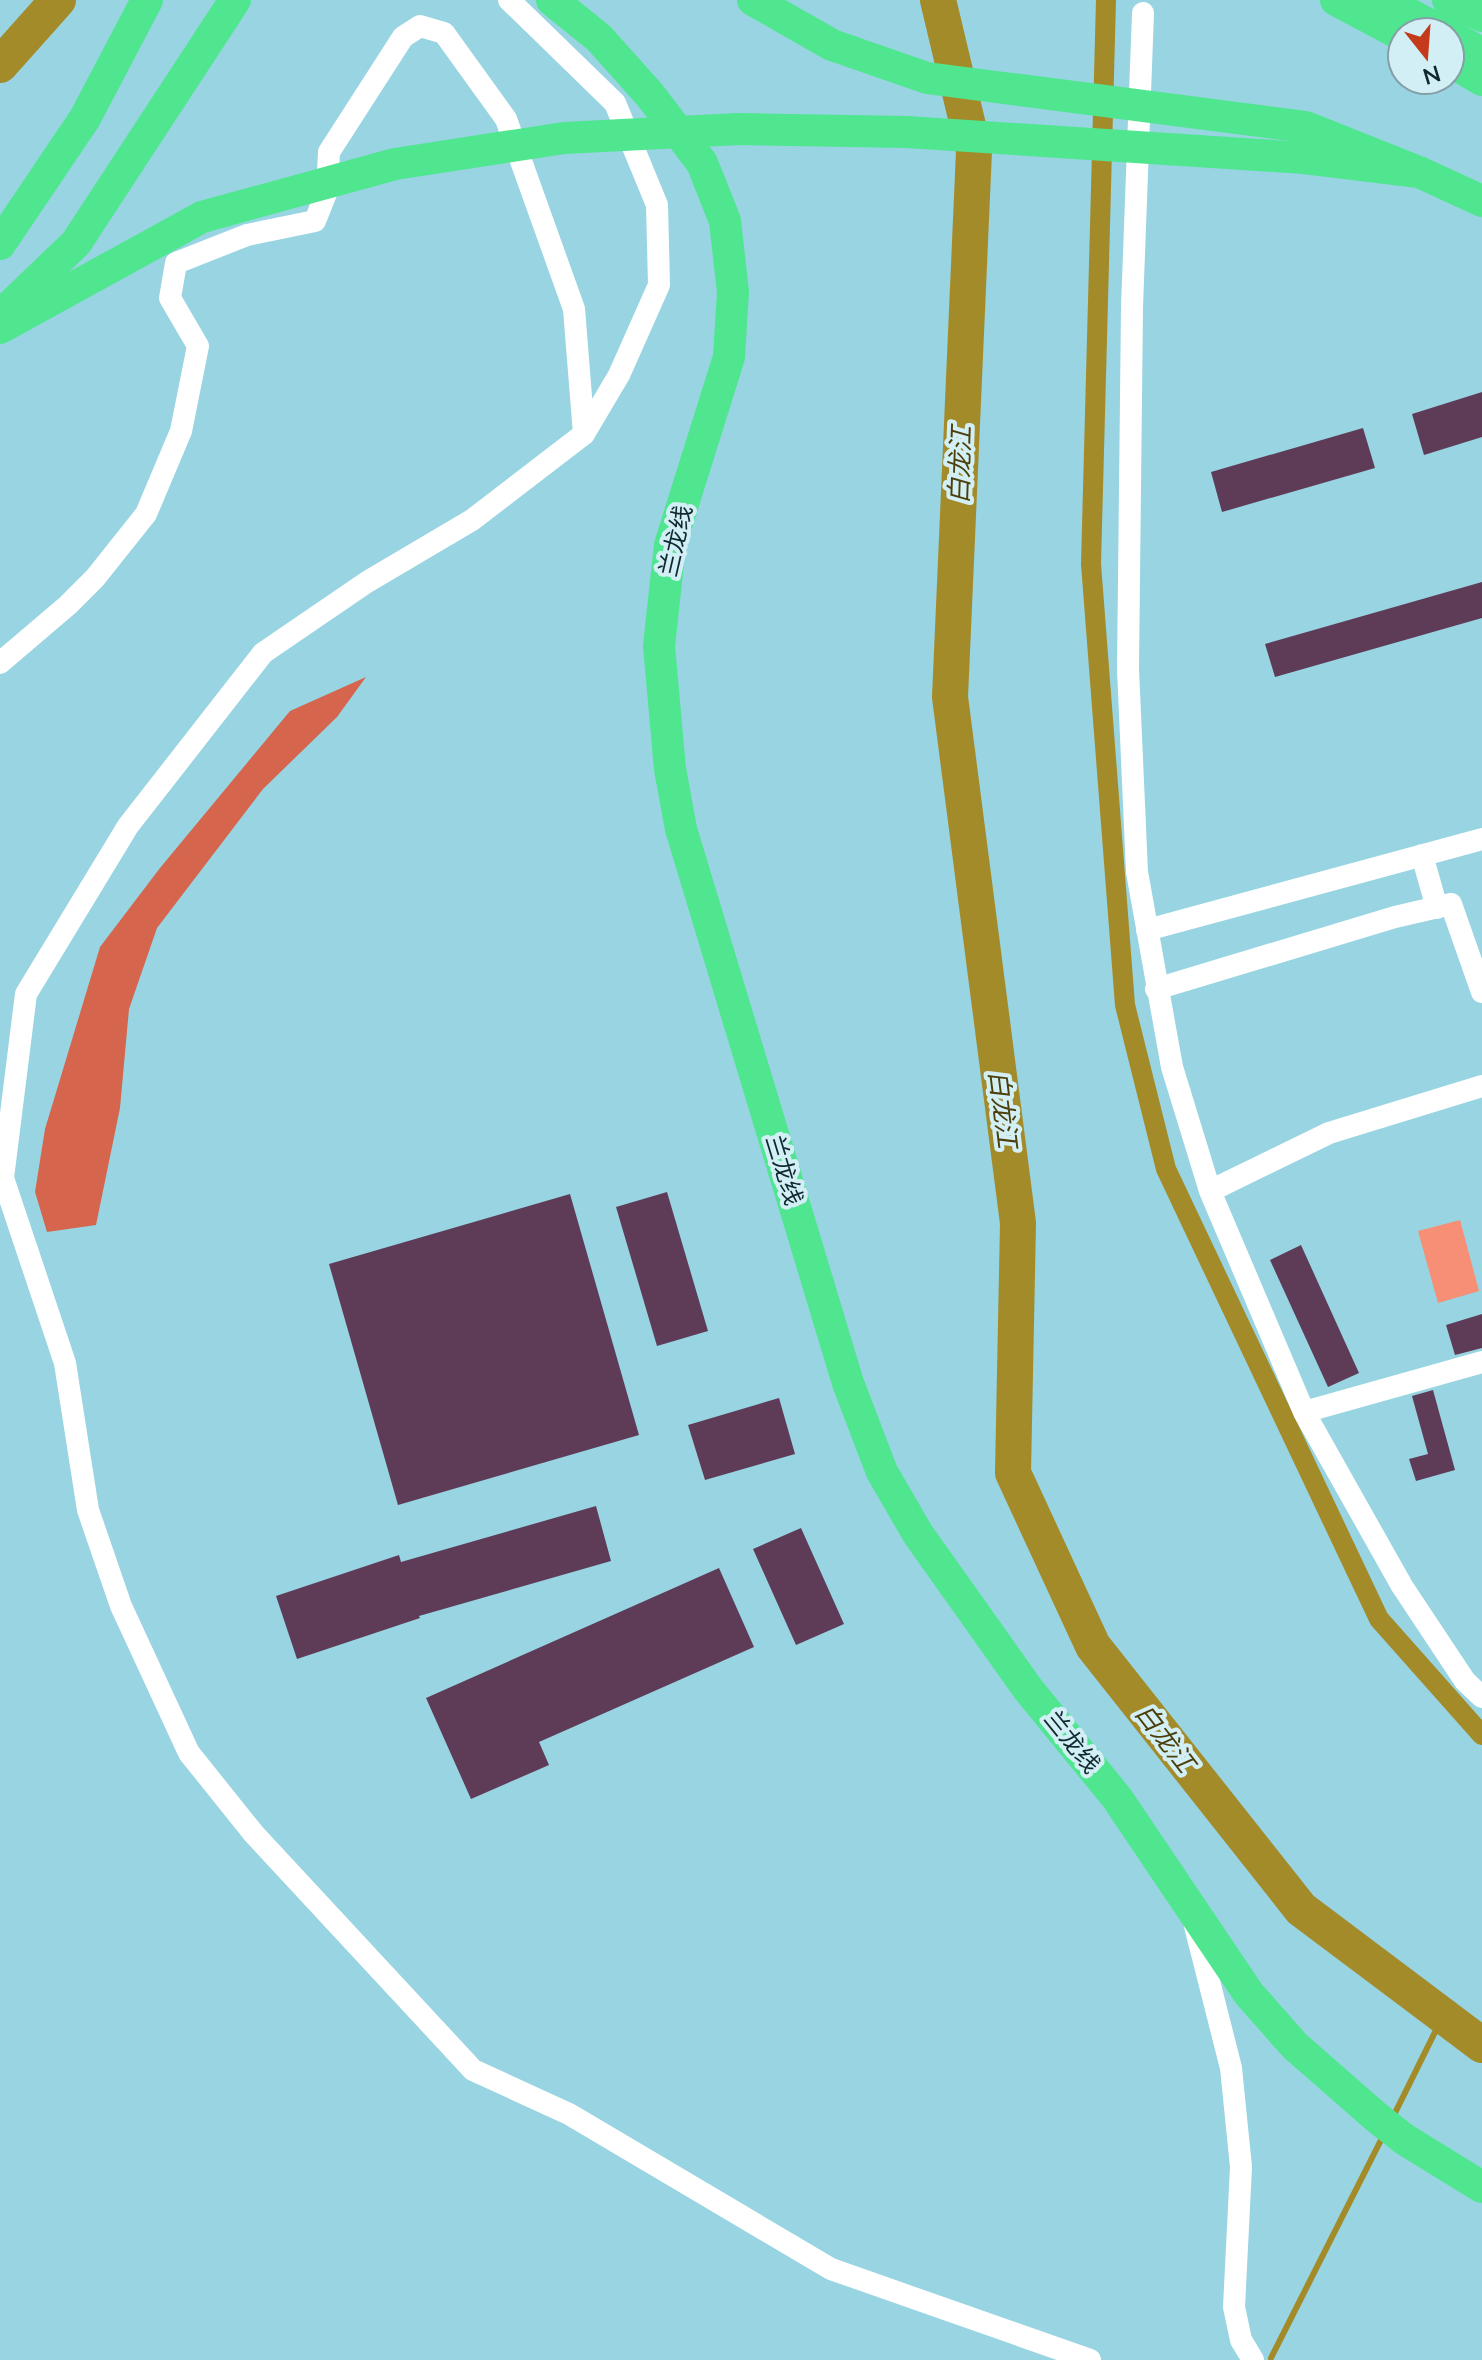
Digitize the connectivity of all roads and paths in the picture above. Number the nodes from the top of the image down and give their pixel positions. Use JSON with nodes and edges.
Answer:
{"nodes":[{"id":1,"x":147,"y":0,"type":"edge"},
{"id":2,"x":235,"y":0,"type":"edge"},
{"id":3,"x":509,"y":0,"type":"edge"},
{"id":4,"x":552,"y":0,"type":"edge"},
{"id":5,"x":753,"y":0,"type":"edge"},
{"id":6,"x":1336,"y":0,"type":"edge"},
{"id":7,"x":1383,"y":0,"type":"edge"},
{"id":8,"x":1448,"y":0,"type":"edge"},
{"id":9,"x":1143,"y":13,"type":"dead end"},
{"id":10,"x":1413,"y":16,"type":"edge"},
{"id":11,"x":1482,"y":16,"type":"edge"},
{"id":12,"x":1386,"y":27,"type":"edge"},
{"id":13,"x":1419,"y":172,"type":"junction"},
{"id":14,"x":1482,"y":201,"type":"edge"},
{"id":15,"x":0,"y":244,"type":"edge"},
{"id":16,"x":0,"y":316,"type":"edge"},
{"id":17,"x":0,"y":328,"type":"edge"},
{"id":18,"x":584,"y":434,"type":"junction"},
{"id":19,"x":0,"y":663,"type":"edge"},
{"id":20,"x":1482,"y":839,"type":"edge"},
{"id":21,"x":1422,"y":855,"type":"junction"},
{"id":22,"x":1437,"y":908,"type":"junction"},
{"id":23,"x":1147,"y":930,"type":"junction"},
{"id":24,"x":1156,"y":989,"type":"junction"},
{"id":25,"x":1482,"y":989,"type":"edge"},
{"id":26,"x":1482,"y":1086,"type":"edge"},
{"id":27,"x":1210,"y":1191,"type":"junction"},
{"id":28,"x":1482,"y":1362,"type":"edge"},
{"id":29,"x":1304,"y":1412,"type":"junction"},
{"id":30,"x":1482,"y":1697,"type":"edge"},
{"id":31,"x":1190,"y":1905,"type":"junction"},
{"id":32,"x":1482,"y":2187,"type":"edge"},
{"id":33,"x":1090,"y":2360,"type":"edge"},
{"id":34,"x":1253,"y":2360,"type":"edge"}],
"edges":[{"from":1,"to":15,"type":"highway"},
{"from":2,"to":16,"type":"highway"},
{"from":3,"to":18,"type":"street"},
{"from":4,"to":31,"type":"highway","name":"兰龙线"},
{"from":5,"to":13,"type":"highway"},
{"from":6,"to":12,"type":"highway"},
{"from":7,"to":10,"type":"highway"},
{"from":8,"to":11,"type":"highway"},
{"from":9,"to":23,"type":"street"},
{"from":13,"to":14,"type":"highway"},
{"from":13,"to":17,"type":"highway"},
{"from":18,"to":19,"type":"street"},
{"from":18,"to":33,"type":"street"},
{"from":20,"to":21,"type":"street"},
{"from":21,"to":22,"type":"street"},
{"from":21,"to":23,"type":"street"},
{"from":22,"to":24,"type":"street"},
{"from":22,"to":25,"type":"street"},
{"from":23,"to":24,"type":"street"},
{"from":24,"to":27,"type":"street"},
{"from":26,"to":27,"type":"street"},
{"from":27,"to":29,"type":"street"},
{"from":28,"to":29,"type":"street"},
{"from":29,"to":30,"type":"street"},
{"from":31,"to":32,"type":"highway","name":"兰龙线"},
{"from":31,"to":34,"type":"street"}]}
